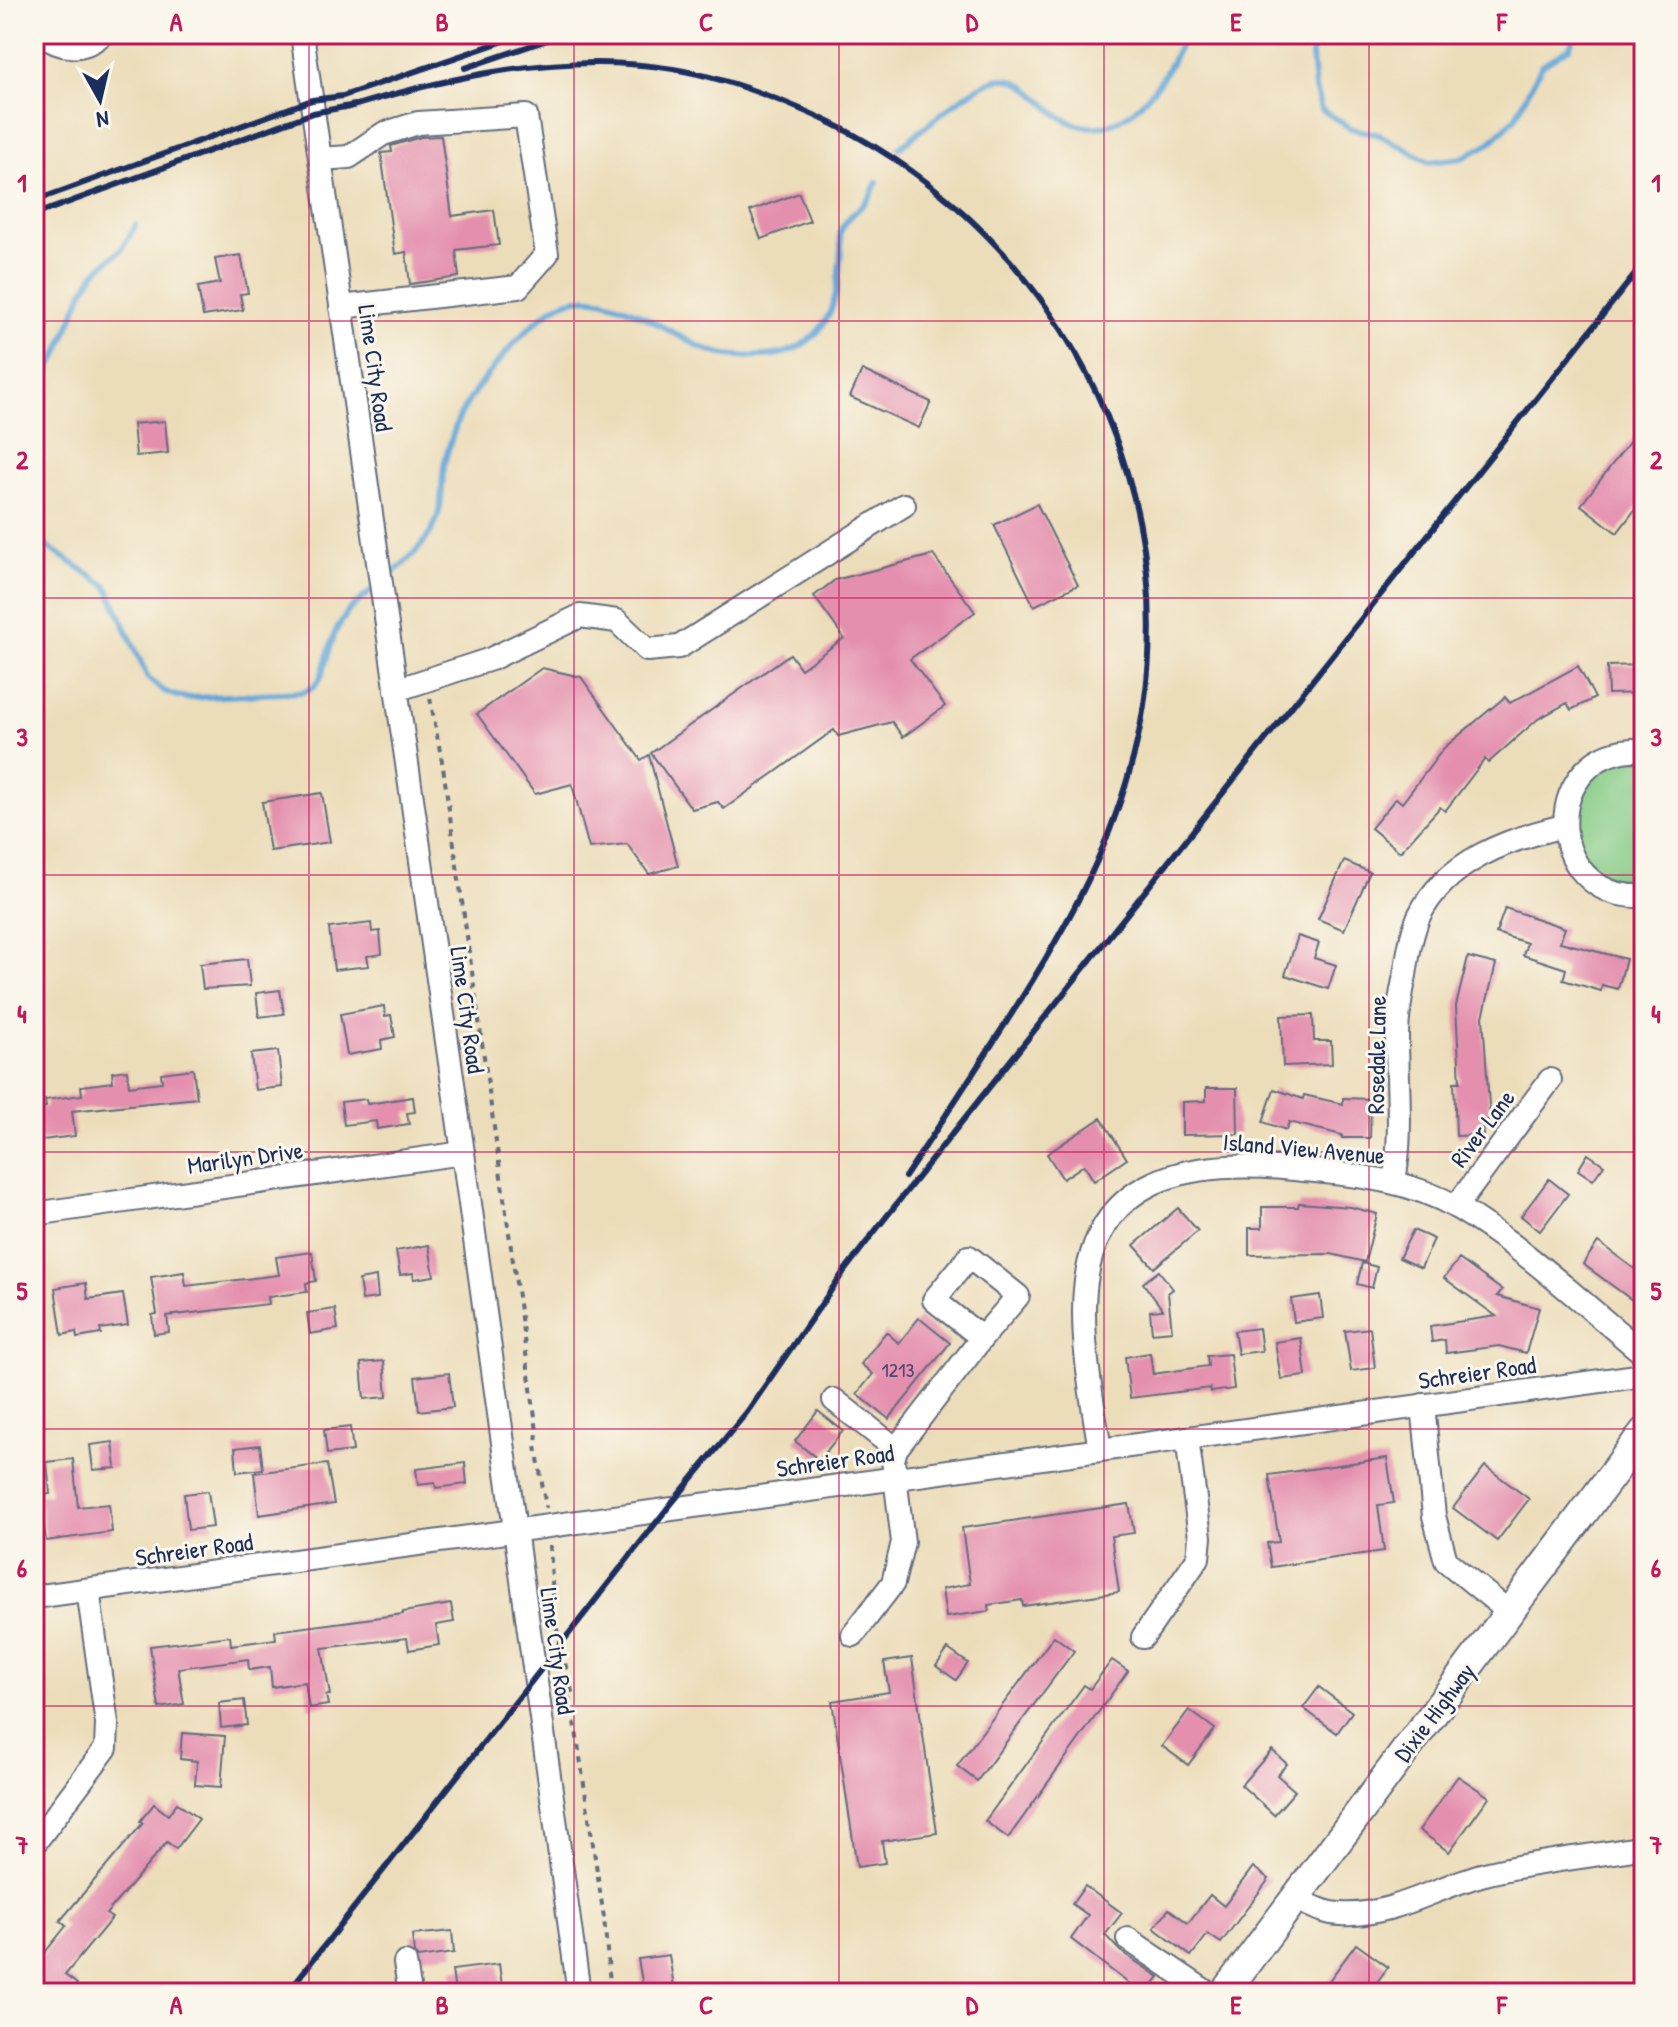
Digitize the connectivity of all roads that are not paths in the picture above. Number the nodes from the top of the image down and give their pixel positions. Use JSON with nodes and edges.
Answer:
{"nodes":[{"id":1,"x":41,"y":34,"type":"edge"},
{"id":2,"x":102,"y":34,"type":"edge"},
{"id":3,"x":302,"y":34,"type":"edge"},
{"id":4,"x":320,"y":159,"type":"junction"},
{"id":5,"x":341,"y":307,"type":"junction"},
{"id":6,"x":904,"y":505,"type":"dead end"},
{"id":7,"x":396,"y":690,"type":"junction"},
{"id":8,"x":1644,"y":750,"type":"edge"},
{"id":9,"x":1564,"y":826,"type":"junction"},
{"id":10,"x":1644,"y":896,"type":"edge"},
{"id":11,"x":1550,"y":1080,"type":"dead end"},
{"id":12,"x":463,"y":1153,"type":"junction"},
{"id":13,"x":1394,"y":1181,"type":"junction"},
{"id":14,"x":1456,"y":1207,"type":"junction"},
{"id":15,"x":34,"y":1214,"type":"edge"},
{"id":16,"x":982,"y":1338,"type":"dead end"},
{"id":17,"x":1644,"y":1354,"type":"edge"},
{"id":18,"x":1644,"y":1375,"type":"edge"},
{"id":19,"x":834,"y":1400,"type":"dead end"},
{"id":20,"x":1423,"y":1405,"type":"junction"},
{"id":21,"x":1644,"y":1432,"type":"edge"},
{"id":22,"x":1187,"y":1438,"type":"junction"},
{"id":23,"x":896,"y":1449,"type":"junction"},
{"id":24,"x":1100,"y":1450,"type":"junction"},
{"id":25,"x":894,"y":1479,"type":"junction"},
{"id":26,"x":515,"y":1531,"type":"junction"},
{"id":27,"x":88,"y":1590,"type":"junction"},
{"id":28,"x":34,"y":1597,"type":"edge"},
{"id":29,"x":1509,"y":1612,"type":"junction"},
{"id":30,"x":853,"y":1635,"type":"dead end"},
{"id":31,"x":1143,"y":1637,"type":"dead end"},
{"id":32,"x":34,"y":1844,"type":"edge"},
{"id":33,"x":1644,"y":1847,"type":"edge"},
{"id":34,"x":1295,"y":1898,"type":"junction"},
{"id":35,"x":1128,"y":1939,"type":"dead end"},
{"id":36,"x":405,"y":1963,"type":"dead end"},
{"id":37,"x":410,"y":1993,"type":"edge"},
{"id":38,"x":579,"y":1993,"type":"edge"},
{"id":39,"x":1208,"y":1993,"type":"edge"},
{"id":40,"x":1224,"y":1993,"type":"edge"}],
"edges":[{"from":1,"to":2,"type":"street"},
{"from":3,"to":4,"type":"street","name":"Lime City Road"},
{"from":4,"to":5,"type":"street","name":"Lime City Road"},
{"from":4,"to":5,"type":"street"},
{"from":5,"to":7,"type":"street","name":"Lime City Road"},
{"from":6,"to":7,"type":"street"},
{"from":7,"to":12,"type":"street","name":"Lime City Road"},
{"from":8,"to":9,"type":"street"},
{"from":9,"to":10,"type":"street"},
{"from":9,"to":13,"type":"street","name":"Rosedale Lane"},
{"from":11,"to":14,"type":"street","name":"River Lane"},
{"from":12,"to":15,"type":"street","name":"Marilyn Drive"},
{"from":12,"to":26,"type":"street","name":"Lime City Road"},
{"from":13,"to":14,"type":"street","name":"Island View Avenue"},
{"from":13,"to":24,"type":"street","name":"Island View Avenue"},
{"from":14,"to":17,"type":"street","name":"Island View Avenue"},
{"from":16,"to":23,"type":"street"},
{"from":18,"to":20,"type":"street","name":"Schreier Road"},
{"from":19,"to":23,"type":"street"},
{"from":20,"to":22,"type":"street","name":"Schreier Road"},
{"from":20,"to":29,"type":"street"},
{"from":21,"to":29,"type":"main road","name":"Dixie Highway"},
{"from":22,"to":24,"type":"street","name":"Schreier Road"},
{"from":22,"to":31,"type":"street"},
{"from":23,"to":25,"type":"street"},
{"from":24,"to":25,"type":"street","name":"Schreier Road"},
{"from":25,"to":26,"type":"street","name":"Schreier Road"},
{"from":25,"to":30,"type":"street"},
{"from":26,"to":27,"type":"street","name":"Schreier Road"},
{"from":26,"to":38,"type":"street","name":"Lime City Road"},
{"from":27,"to":28,"type":"street","name":"Schreier Road"},
{"from":27,"to":32,"type":"street"},
{"from":29,"to":34,"type":"main road","name":"Dixie Highway"},
{"from":33,"to":34,"type":"street"},
{"from":34,"to":40,"type":"main road","name":"Dixie Highway"},
{"from":35,"to":39,"type":"street"},
{"from":36,"to":37,"type":"street"}]}
